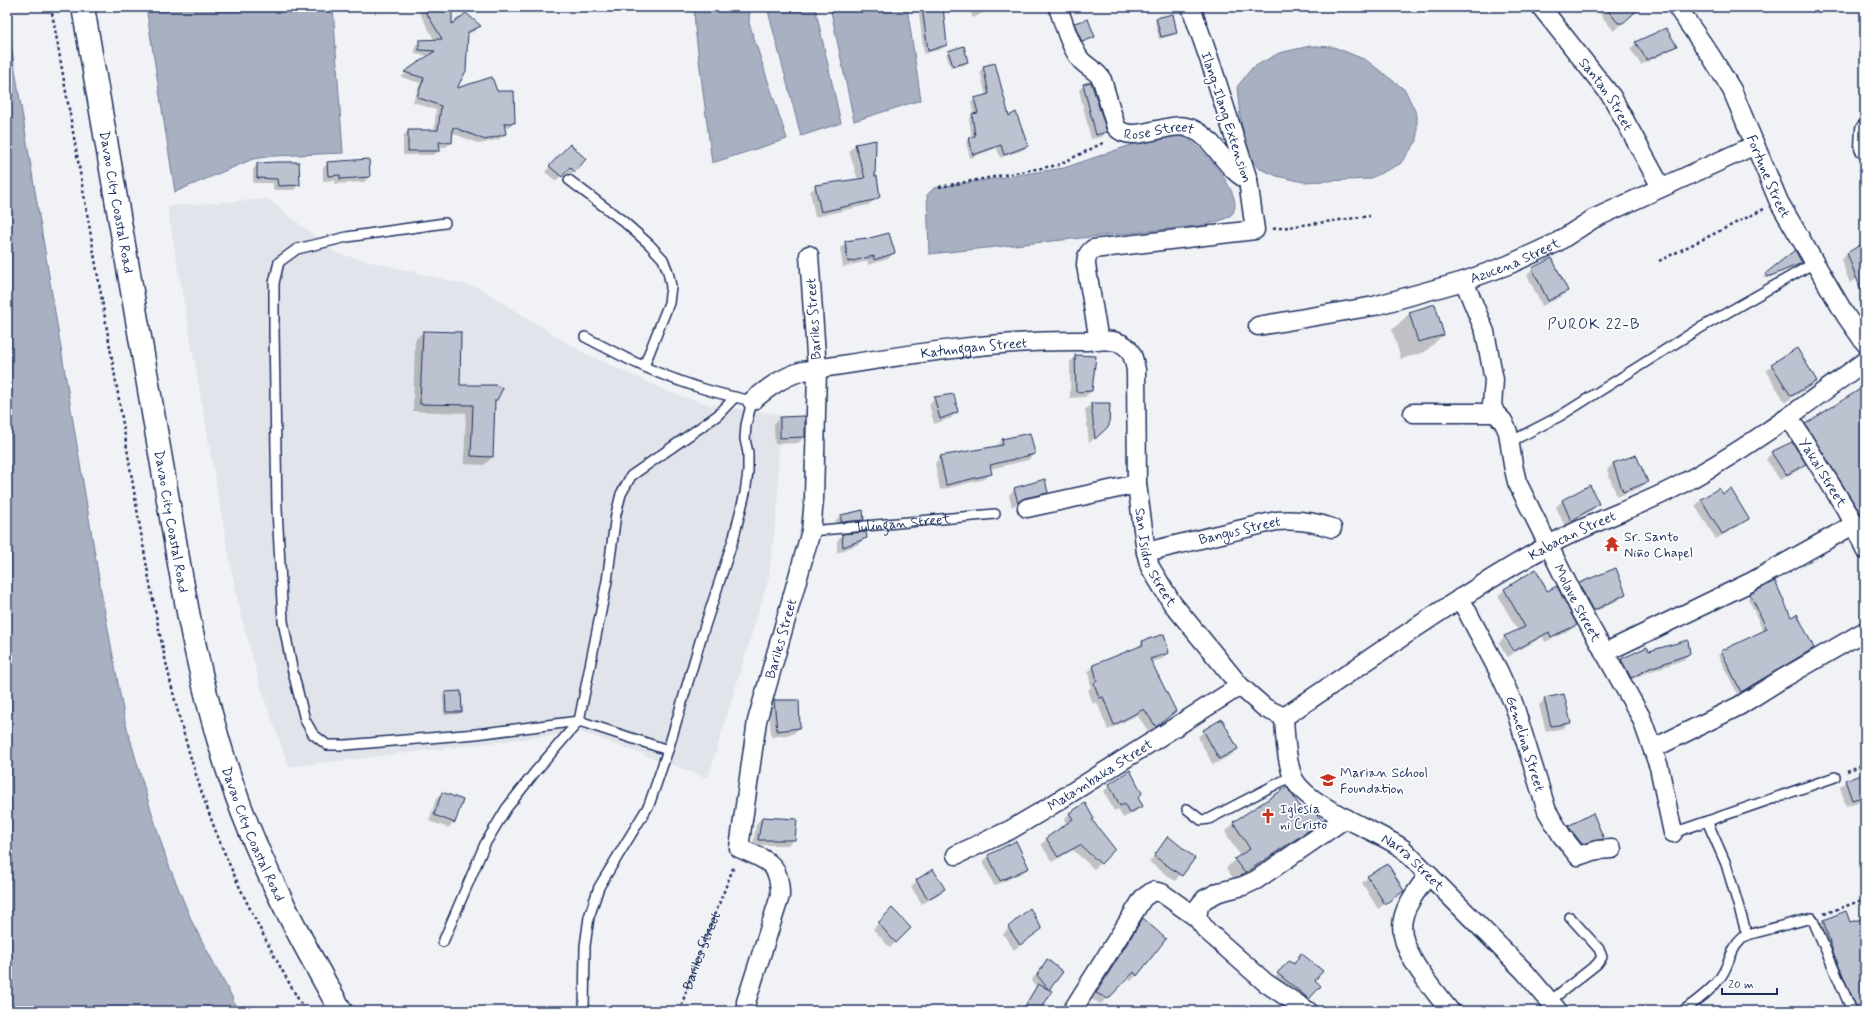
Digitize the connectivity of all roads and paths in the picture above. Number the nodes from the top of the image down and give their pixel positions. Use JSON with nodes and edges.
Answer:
{"nodes":[{"id":1,"x":84,"y":7,"type":"edge"},
{"id":2,"x":1058,"y":7,"type":"edge"},
{"id":3,"x":1191,"y":7,"type":"edge"},
{"id":4,"x":1541,"y":7,"type":"edge"},
{"id":5,"x":1677,"y":7,"type":"edge"},
{"id":6,"x":1865,"y":129,"type":"edge"},
{"id":7,"x":1123,"y":133,"type":"junction"},
{"id":8,"x":1755,"y":145,"type":"junction"},
{"id":9,"x":1864,"y":148,"type":"dead end"},
{"id":10,"x":569,"y":180,"type":"dead end"},
{"id":11,"x":1248,"y":180,"type":"junction"},
{"id":12,"x":939,"y":187,"type":"dead end"},
{"id":13,"x":1661,"y":187,"type":"junction"},
{"id":14,"x":1778,"y":202,"type":"junction"},
{"id":15,"x":1370,"y":216,"type":"dead end"},
{"id":16,"x":444,"y":223,"type":"dead end"},
{"id":17,"x":1255,"y":230,"type":"junction"},
{"id":18,"x":808,"y":255,"type":"dead end"},
{"id":19,"x":1659,"y":261,"type":"dead end"},
{"id":20,"x":1814,"y":263,"type":"junction"},
{"id":21,"x":1464,"y":281,"type":"junction"},
{"id":22,"x":1258,"y":326,"type":"dead end"},
{"id":23,"x":585,"y":337,"type":"dead end"},
{"id":24,"x":1100,"y":341,"type":"junction"},
{"id":25,"x":1865,"y":343,"type":"edge"},
{"id":26,"x":1130,"y":350,"type":"joint"},
{"id":27,"x":1865,"y":361,"type":"edge"},
{"id":28,"x":644,"y":366,"type":"junction"},
{"id":29,"x":817,"y":369,"type":"junction"},
{"id":30,"x":743,"y":399,"type":"junction"},
{"id":31,"x":1413,"y":413,"type":"dead end"},
{"id":32,"x":1495,"y":413,"type":"junction"},
{"id":33,"x":1789,"y":417,"type":"junction"},
{"id":34,"x":1510,"y":442,"type":"junction"},
{"id":35,"x":1137,"y":484,"type":"junction"},
{"id":36,"x":1027,"y":508,"type":"dead end"},
{"id":37,"x":995,"y":514,"type":"dead end"},
{"id":38,"x":1855,"y":524,"type":"junction"},
{"id":39,"x":1332,"y":528,"type":"dead end"},
{"id":40,"x":811,"y":531,"type":"junction"},
{"id":41,"x":1549,"y":545,"type":"junction"},
{"id":42,"x":1865,"y":550,"type":"edge"},
{"id":43,"x":1146,"y":552,"type":"junction"},
{"id":44,"x":1460,"y":598,"type":"junction"},
{"id":45,"x":1865,"y":631,"type":"edge"},
{"id":46,"x":1604,"y":653,"type":"junction"},
{"id":47,"x":1240,"y":686,"type":"junction"},
{"id":48,"x":1284,"y":717,"type":"junction"},
{"id":49,"x":579,"y":721,"type":"junction"},
{"id":50,"x":1654,"y":748,"type":"junction"},
{"id":51,"x":668,"y":750,"type":"junction"},
{"id":52,"x":1865,"y":764,"type":"edge"},
{"id":53,"x":1292,"y":776,"type":"junction"},
{"id":54,"x":1835,"y":776,"type":"joint"},
{"id":55,"x":1187,"y":810,"type":"dead end"},
{"id":56,"x":1346,"y":818,"type":"junction"},
{"id":57,"x":1707,"y":821,"type":"junction"},
{"id":58,"x":1673,"y":833,"type":"joint"},
{"id":59,"x":739,"y":848,"type":"junction"},
{"id":60,"x":1612,"y":849,"type":"dead end"},
{"id":61,"x":956,"y":855,"type":"dead end"},
{"id":62,"x":1429,"y":874,"type":"junction"},
{"id":63,"x":1865,"y":899,"type":"edge"},
{"id":64,"x":1570,"y":917,"type":"dead end"},
{"id":65,"x":1197,"y":918,"type":"junction"},
{"id":66,"x":1812,"y":918,"type":"junction"},
{"id":67,"x":1747,"y":935,"type":"junction"},
{"id":68,"x":443,"y":942,"type":"dead end"},
{"id":69,"x":746,"y":1002,"type":"dead end"},
{"id":70,"x":1554,"y":1006,"type":"edge"},
{"id":71,"x":341,"y":1011,"type":"edge"},
{"id":72,"x":584,"y":1011,"type":"edge"},
{"id":73,"x":680,"y":1011,"type":"edge"},
{"id":74,"x":1072,"y":1011,"type":"edge"},
{"id":75,"x":1308,"y":1011,"type":"edge"},
{"id":76,"x":1450,"y":1011,"type":"edge"},
{"id":77,"x":1683,"y":1011,"type":"edge"},
{"id":78,"x":1852,"y":1011,"type":"edge"}],
"edges":[{"from":1,"to":71,"type":"main road","name":"Davao City Coastal Road"},
{"from":2,"to":7,"type":"street","name":"Rose Street"},
{"from":3,"to":11,"type":"street","name":"Ilang-Ilang Extension"},
{"from":4,"to":13,"type":"street","name":"Santan Street"},
{"from":5,"to":8,"type":"street","name":"Fortune Street"},
{"from":6,"to":9,"type":"street"},
{"from":7,"to":11,"type":"street","name":"Rose Street"},
{"from":7,"to":12,"type":"path"},
{"from":8,"to":13,"type":"street","name":"Azucena Street"},
{"from":8,"to":14,"type":"street","name":"Fortune Street"},
{"from":10,"to":28,"type":"lane"},
{"from":11,"to":17,"type":"street","name":"Ilang-Ilang Extension"},
{"from":13,"to":21,"type":"street","name":"Azucena Street"},
{"from":14,"to":19,"type":"path"},
{"from":14,"to":20,"type":"street","name":"Fortune Street"},
{"from":15,"to":17,"type":"path"},
{"from":16,"to":49,"type":"lane"},
{"from":17,"to":24,"type":"street"},
{"from":18,"to":29,"type":"street","name":"Bariles Street"},
{"from":20,"to":25,"type":"street","name":"Fortune Street"},
{"from":20,"to":34,"type":"lane"},
{"from":21,"to":22,"type":"street","name":"Azucena Street"},
{"from":21,"to":32,"type":"street","name":"Molave Street"},
{"from":23,"to":28,"type":"lane"},
{"from":24,"to":26,"type":"street","name":"Katunggan Street"},
{"from":24,"to":29,"type":"street","name":"Katunggan Street"},
{"from":26,"to":35,"type":"street","name":"San Isidro Street"},
{"from":27,"to":33,"type":"street","name":"Kabacan Street"},
{"from":28,"to":30,"type":"lane"},
{"from":29,"to":30,"type":"street","name":"Katunggan Street"},
{"from":29,"to":40,"type":"street","name":"Bariles Street"},
{"from":30,"to":49,"type":"lane"},
{"from":30,"to":51,"type":"lane"},
{"from":31,"to":32,"type":"street"},
{"from":32,"to":34,"type":"street","name":"Molave Street"},
{"from":33,"to":38,"type":"street","name":"Yakal Street"},
{"from":33,"to":41,"type":"street","name":"Kabacan Street"},
{"from":34,"to":41,"type":"street","name":"Molave Street"},
{"from":35,"to":36,"type":"street"},
{"from":35,"to":43,"type":"street","name":"San Isidro Street"},
{"from":37,"to":40,"type":"lane","name":"Tulingan Street"},
{"from":38,"to":42,"type":"street","name":"Yakal Street"},
{"from":38,"to":46,"type":"street"},
{"from":39,"to":43,"type":"street","name":"Bangus Street"},
{"from":40,"to":59,"type":"street","name":"Bariles Street"},
{"from":41,"to":44,"type":"street","name":"Kabacan Street"},
{"from":41,"to":46,"type":"street","name":"Molave Street"},
{"from":43,"to":47,"type":"street","name":"San Isidro Street"},
{"from":44,"to":48,"type":"street","name":"Kabacan Street"},
{"from":44,"to":60,"type":"street","name":"Gemelina Street"},
{"from":45,"to":50,"type":"street"},
{"from":46,"to":50,"type":"street","name":"Molave Street"},
{"from":47,"to":48,"type":"street","name":"San Isidro Street"},
{"from":47,"to":61,"type":"street","name":"Matambaka Street"},
{"from":48,"to":53,"type":"street","name":"Narra Street"},
{"from":49,"to":51,"type":"lane"},
{"from":49,"to":68,"type":"lane"},
{"from":50,"to":58,"type":"street","name":"Molave Street"},
{"from":51,"to":72,"type":"lane"},
{"from":52,"to":54,"type":"path"},
{"from":53,"to":55,"type":"lane"},
{"from":53,"to":56,"type":"street","name":"Narra Street"},
{"from":54,"to":57,"type":"lane"},
{"from":56,"to":62,"type":"street","name":"Narra Street"},
{"from":56,"to":65,"type":"street"},
{"from":57,"to":58,"type":"lane"},
{"from":57,"to":67,"type":"lane"},
{"from":59,"to":69,"type":"street"},
{"from":59,"to":73,"type":"path","name":"Bariles Street"},
{"from":62,"to":70,"type":"street","name":"Narra Street"},
{"from":62,"to":76,"type":"street"},
{"from":63,"to":66,"type":"path"},
{"from":64,"to":70,"type":"lane"},
{"from":65,"to":74,"type":"street"},
{"from":65,"to":75,"type":"street"},
{"from":66,"to":67,"type":"lane"},
{"from":66,"to":78,"type":"lane"},
{"from":67,"to":77,"type":"lane"}]}
